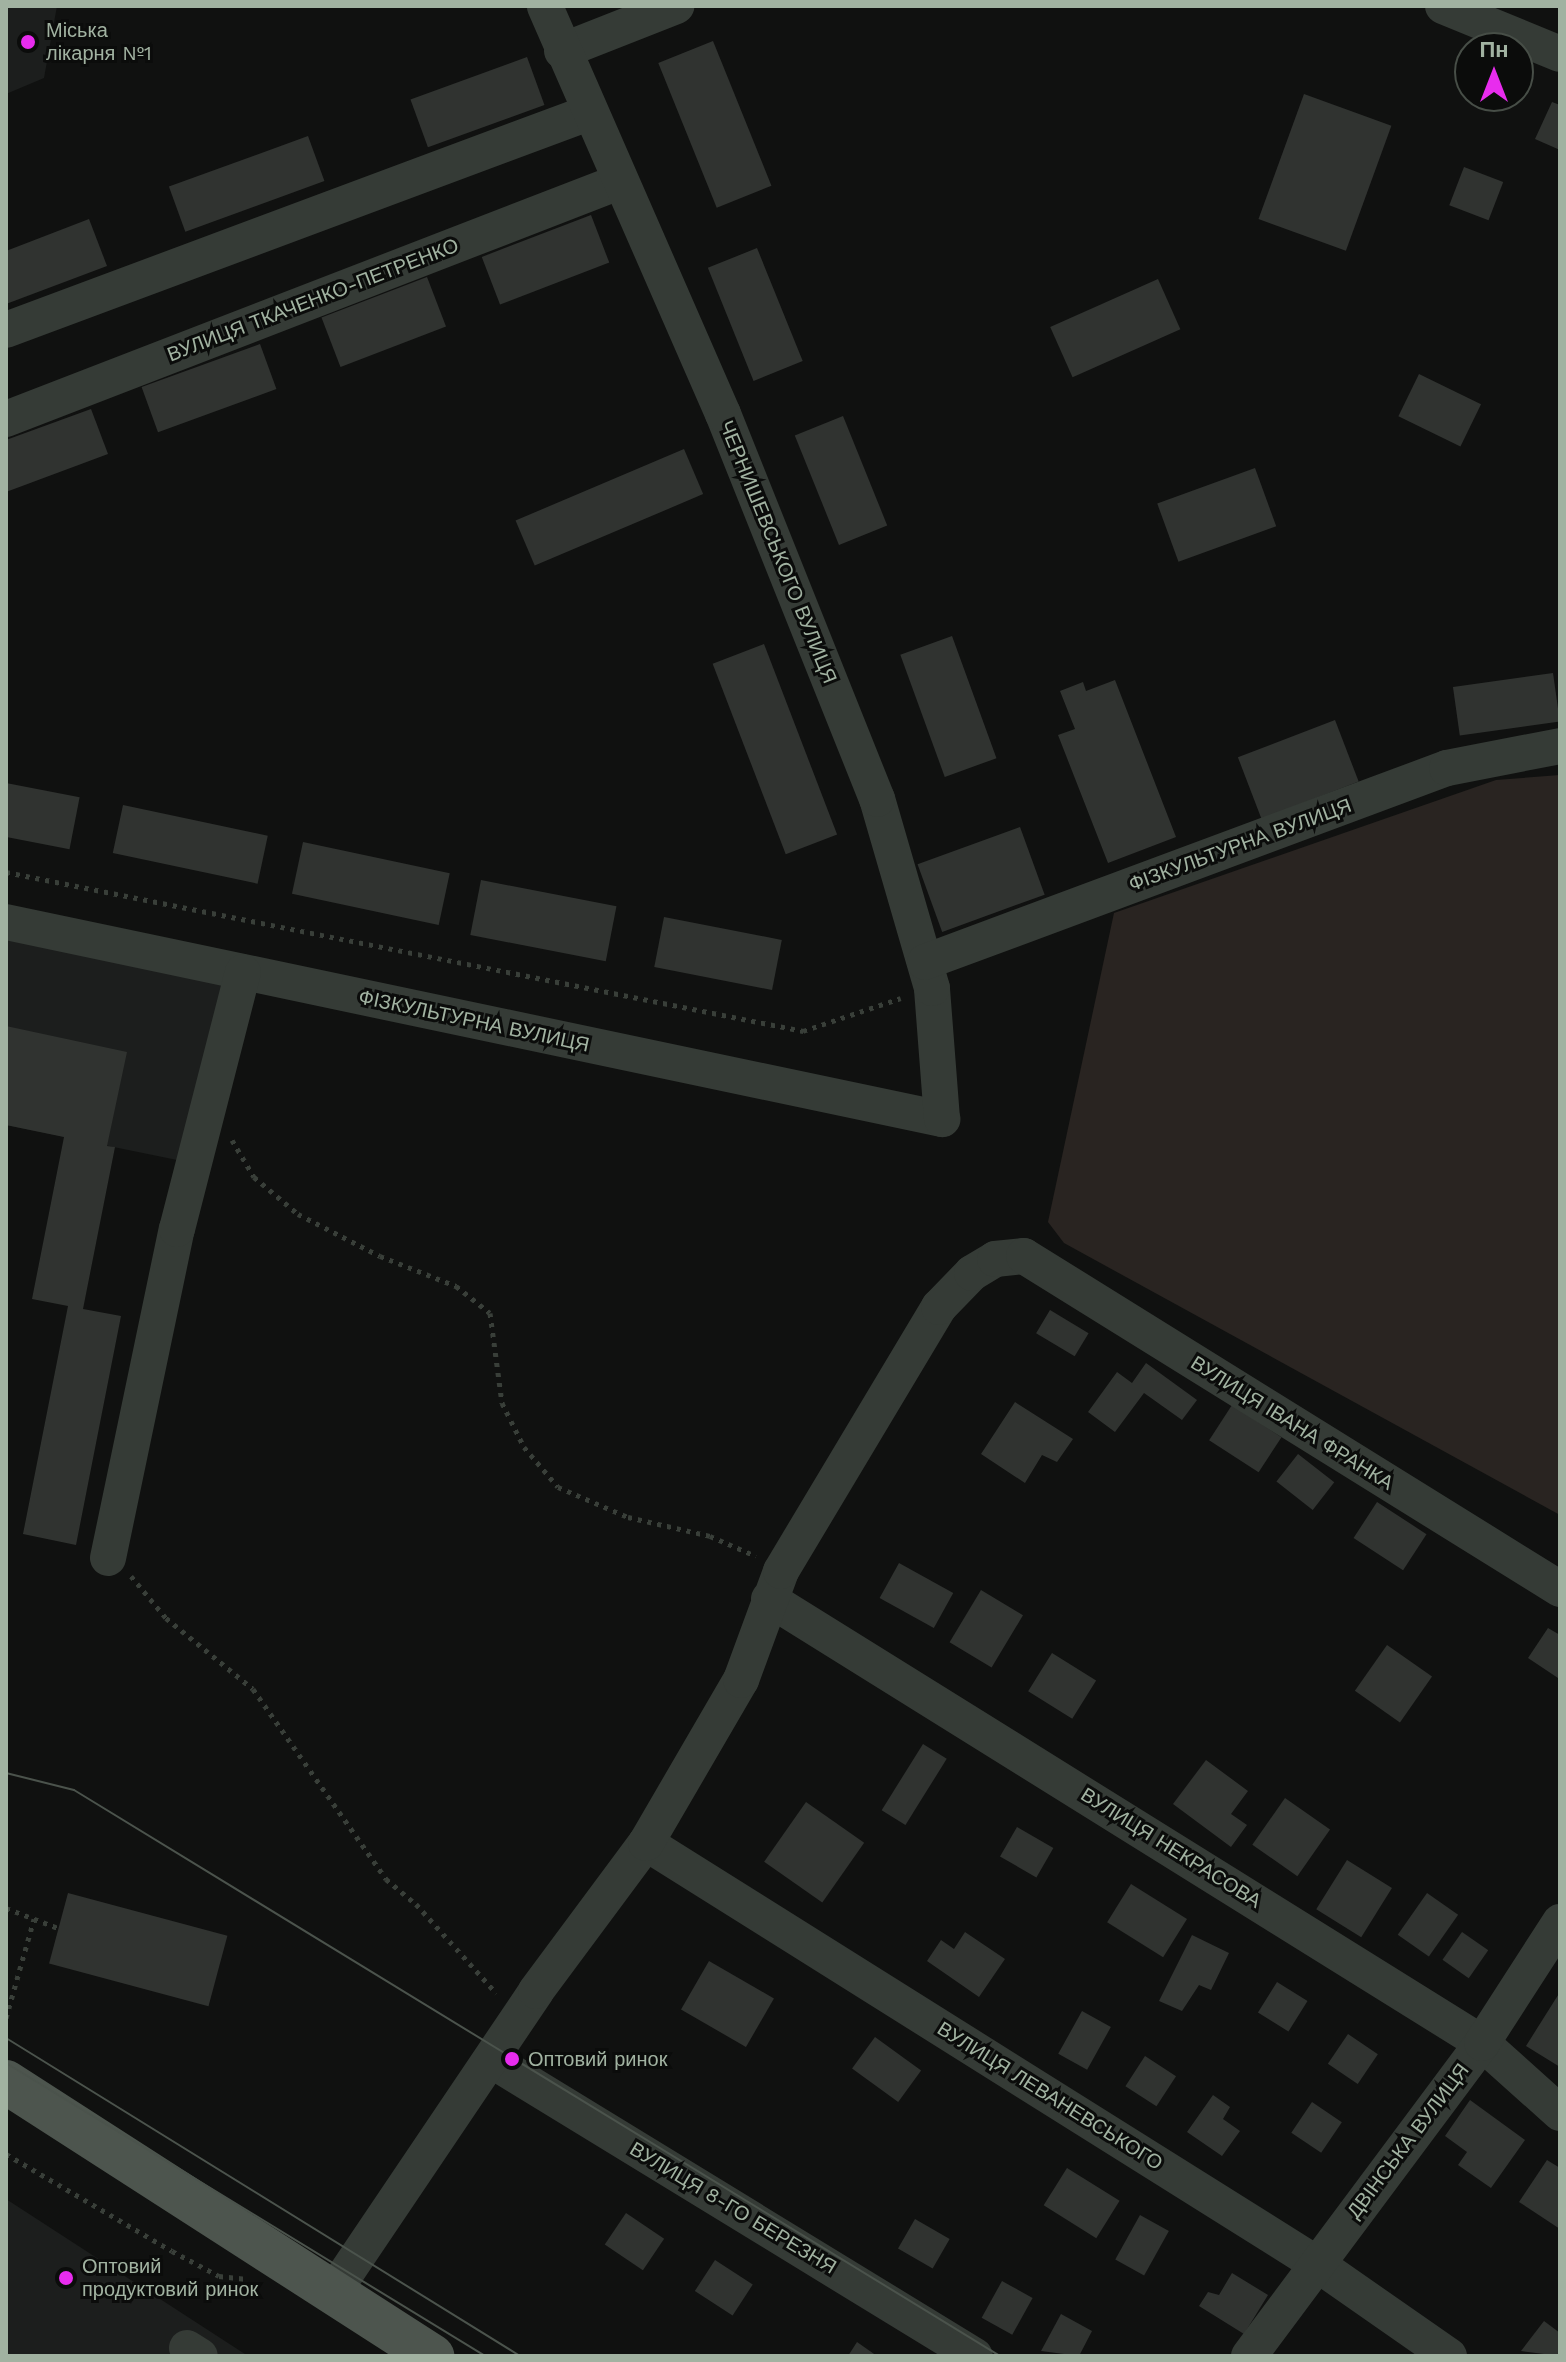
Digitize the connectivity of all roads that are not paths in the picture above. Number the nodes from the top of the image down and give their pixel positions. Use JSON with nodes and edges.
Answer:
{"nodes":[{"id":1,"x":545,"y":6,"type":"edge"},
{"id":2,"x":676,"y":6,"type":"edge"},
{"id":3,"x":1443,"y":6,"type":"edge"},
{"id":4,"x":562,"y":51,"type":"junction"},
{"id":5,"x":1560,"y":54,"type":"edge"},
{"id":6,"x":588,"y":113,"type":"junction"},
{"id":7,"x":619,"y":182,"type":"junction"},
{"id":8,"x":6,"y":330,"type":"edge"},
{"id":9,"x":6,"y":419,"type":"edge"},
{"id":10,"x":1560,"y":746,"type":"edge"},
{"id":11,"x":6,"y":922,"type":"edge"},
{"id":12,"x":243,"y":972,"type":"junction"},
{"id":13,"x":928,"y":975,"type":"junction"},
{"id":14,"x":942,"y":1119,"type":"joint"},
{"id":15,"x":108,"y":1558,"type":"road end"},
{"id":16,"x":775,"y":1585,"type":"junction"},
{"id":17,"x":1560,"y":1589,"type":"edge"},
{"id":18,"x":646,"y":1843,"type":"junction"},
{"id":19,"x":1560,"y":1922,"type":"edge"},
{"id":20,"x":1482,"y":2043,"type":"junction"},
{"id":21,"x":491,"y":2060,"type":"junction"},
{"id":22,"x":6,"y":2082,"type":"edge"},
{"id":23,"x":1560,"y":2113,"type":"edge"},
{"id":24,"x":1317,"y":2264,"type":"junction"},
{"id":25,"x":332,"y":2294,"type":"junction"},
{"id":26,"x":432,"y":2356,"type":"edge"},
{"id":27,"x":975,"y":2356,"type":"edge"},
{"id":28,"x":1249,"y":2356,"type":"edge"},
{"id":29,"x":1449,"y":2356,"type":"edge"}],
"edges":[{"from":1,"to":4,"type":"street","name":"ЧЕРНИШЕВСЬКОГО ВУЛИЦЯ"},
{"from":2,"to":4,"type":"street"},
{"from":3,"to":5,"type":"street"},
{"from":4,"to":6,"type":"street","name":"ЧЕРНИШЕВСЬКОГО ВУЛИЦЯ"},
{"from":6,"to":7,"type":"street","name":"ЧЕРНИШЕВСЬКОГО ВУЛИЦЯ"},
{"from":6,"to":8,"type":"street"},
{"from":7,"to":9,"type":"street","name":"ВУЛИЦЯ ТКАЧЕНКО-ПЕТРЕНКО"},
{"from":7,"to":13,"type":"street","name":"ЧЕРНИШЕВСЬКОГО ВУЛИЦЯ"},
{"from":10,"to":13,"type":"street","name":"ФІЗКУЛЬТУРНА ВУЛИЦЯ"},
{"from":11,"to":12,"type":"street","name":"ФІЗКУЛЬТУРНА ВУЛИЦЯ"},
{"from":12,"to":14,"type":"street","name":"ФІЗКУЛЬТУРНА ВУЛИЦЯ"},
{"from":12,"to":15,"type":"street"},
{"from":13,"to":14,"type":"street","name":"ЧЕРНИШЕВСЬКОГО ВУЛИЦЯ"},
{"from":16,"to":17,"type":"street","name":"ВУЛИЦЯ ІВАНА ФРАНКА"},
{"from":16,"to":18,"type":"street"},
{"from":16,"to":20,"type":"street","name":"ВУЛИЦЯ НЕКРАСОВА"},
{"from":18,"to":21,"type":"street"},
{"from":18,"to":24,"type":"street","name":"ВУЛИЦЯ ЛЕВАНЕВСЬКОГО"},
{"from":19,"to":20,"type":"street","name":"ДВІНСЬКА ВУЛИЦЯ"},
{"from":20,"to":23,"type":"street","name":"ВУЛИЦЯ НЕКРАСОВА"},
{"from":20,"to":24,"type":"street","name":"ДВІНСЬКА ВУЛИЦЯ"},
{"from":21,"to":25,"type":"street"},
{"from":21,"to":27,"type":"street","name":"ВУЛИЦЯ 8-ГО БЕРЕЗНЯ"},
{"from":22,"to":25,"type":"main road"},
{"from":24,"to":28,"type":"street","name":"ДВІНСЬКА ВУЛИЦЯ"},
{"from":24,"to":29,"type":"street","name":"ВУЛИЦЯ ЛЕВАНЕВСЬКОГО"},
{"from":25,"to":26,"type":"main road"}]}
